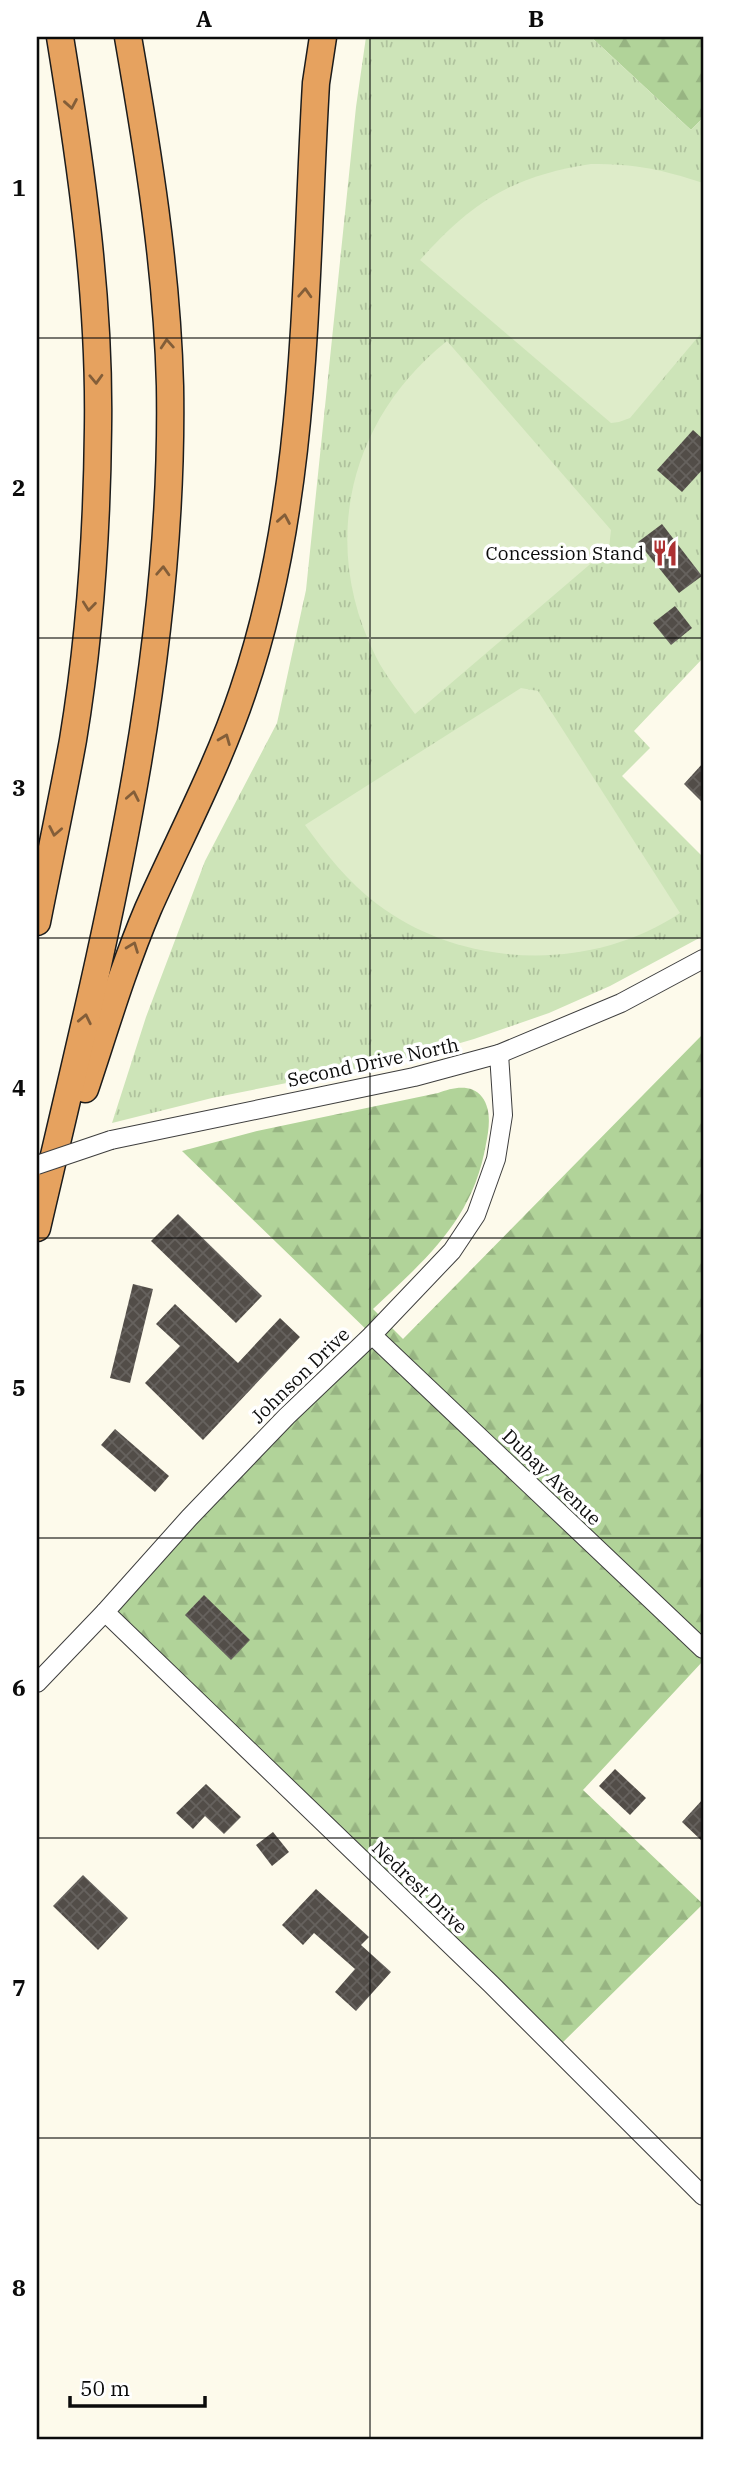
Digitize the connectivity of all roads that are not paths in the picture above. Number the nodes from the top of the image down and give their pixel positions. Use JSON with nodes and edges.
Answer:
{"nodes":[{"id":1,"x":60,"y":37,"type":"edge"},
{"id":2,"x":128,"y":37,"type":"edge"},
{"id":3,"x":323,"y":37,"type":"edge"},
{"id":4,"x":37,"y":922,"type":"edge"},
{"id":5,"x":703,"y":958,"type":"edge"},
{"id":6,"x":499,"y":1054,"type":"junction"},
{"id":7,"x":56,"y":1147,"type":"junction"},
{"id":8,"x":37,"y":1165,"type":"edge"},
{"id":9,"x":37,"y":1228,"type":"edge"},
{"id":10,"x":372,"y":1335,"type":"junction"},
{"id":11,"x":105,"y":1612,"type":"junction"},
{"id":12,"x":703,"y":1649,"type":"edge"},
{"id":13,"x":37,"y":1683,"type":"edge"},
{"id":14,"x":703,"y":2196,"type":"edge"}],
"edges":[{"from":1,"to":4,"type":"highway","one_way":true},
{"from":7,"to":2,"type":"highway","one_way":true},
{"from":7,"to":3,"type":"highway","one_way":true},
{"from":5,"to":6,"type":"street","name":"Second Drive North"},
{"from":6,"to":8,"type":"street","name":"Second Drive North","bridge":true},
{"from":6,"to":10,"type":"street","name":"Johnson Drive"},
{"from":7,"to":9,"type":"highway"},
{"from":10,"to":11,"type":"street","name":"Johnson Drive"},
{"from":10,"to":12,"type":"street","name":"Dubay Avenue"},
{"from":11,"to":13,"type":"street","name":"Johnson Drive"},
{"from":11,"to":14,"type":"street","name":"Nedrest Drive"}]}
